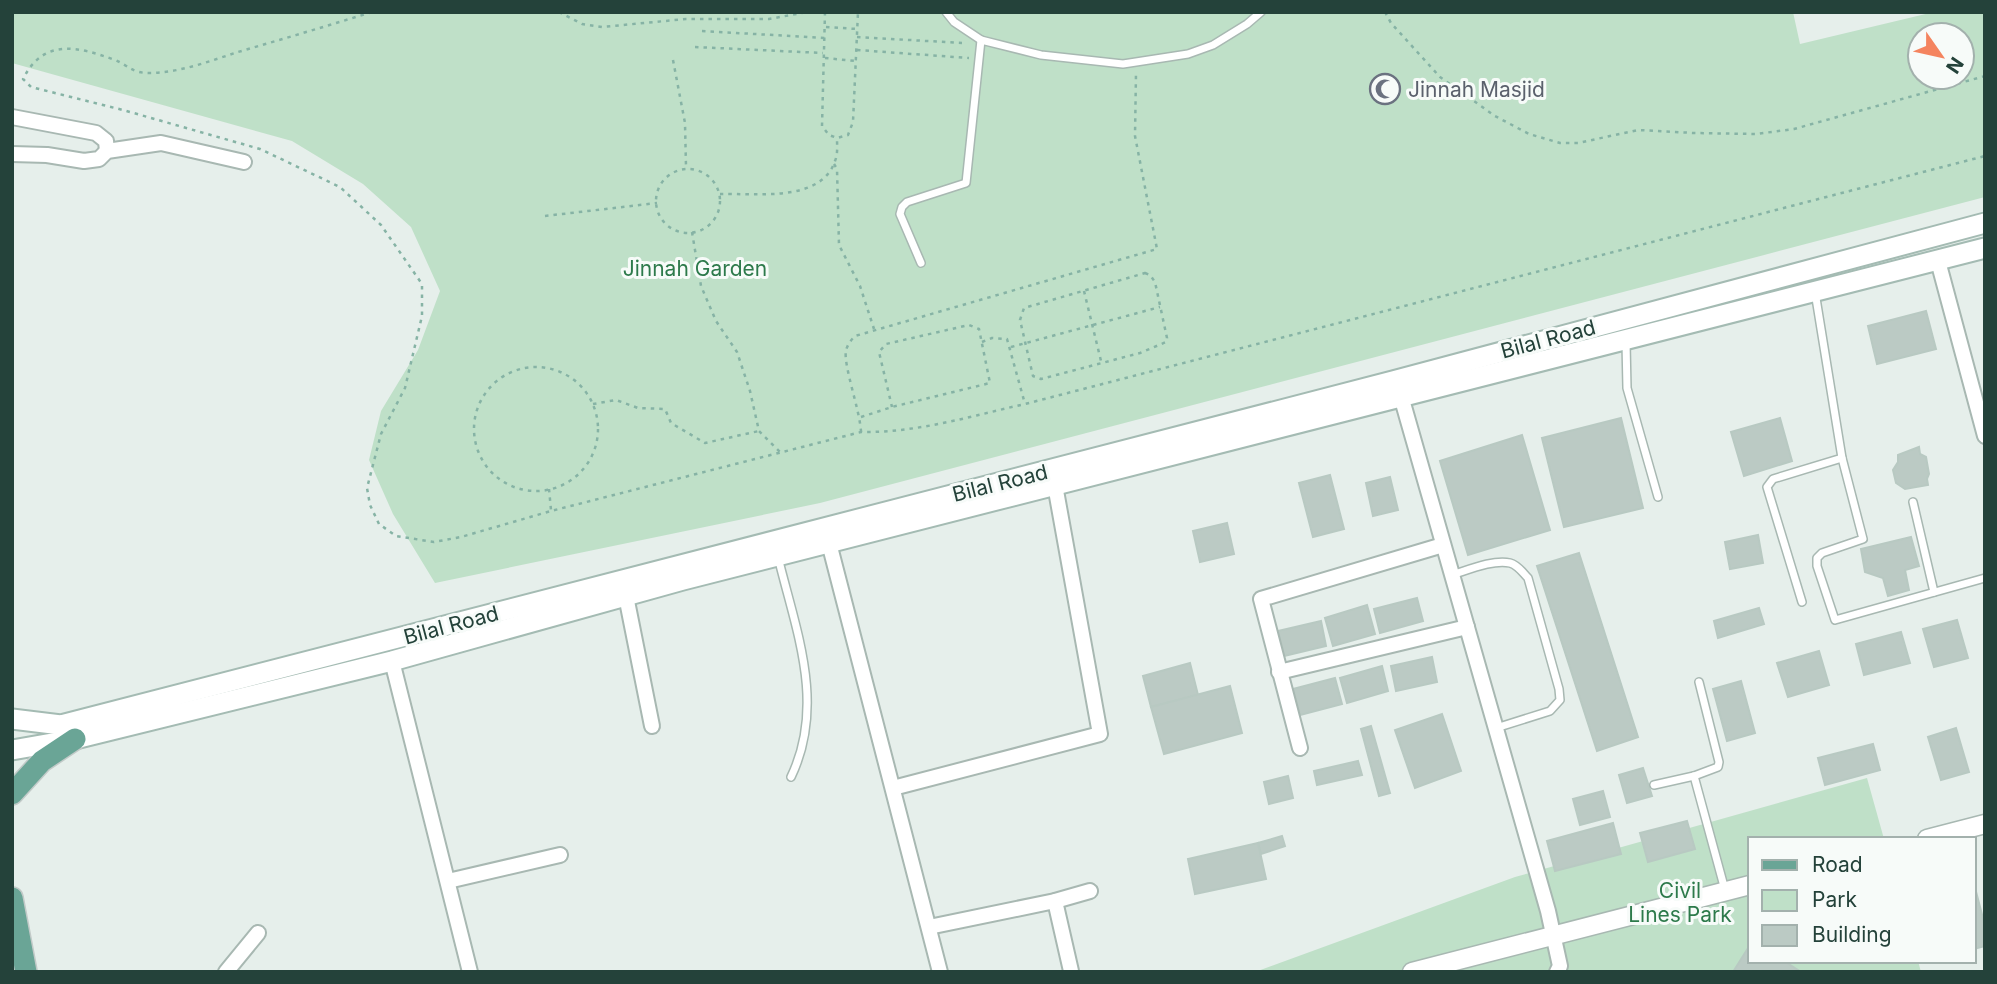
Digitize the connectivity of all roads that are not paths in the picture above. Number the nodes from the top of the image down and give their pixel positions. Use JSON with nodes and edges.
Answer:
{"nodes":[{"id":1,"x":946,"y":12,"type":"edge"},
{"id":2,"x":1261,"y":12,"type":"edge"},
{"id":3,"x":981,"y":42,"type":"junction"},
{"id":4,"x":12,"y":117,"type":"edge"},
{"id":5,"x":107,"y":151,"type":"junction"},
{"id":6,"x":12,"y":154,"type":"edge"},
{"id":7,"x":243,"y":162,"type":"dead end"},
{"id":8,"x":1985,"y":223,"type":"edge"},
{"id":9,"x":1985,"y":248,"type":"edge"},
{"id":10,"x":1938,"y":261,"type":"junction"},
{"id":11,"x":921,"y":263,"type":"dead end"},
{"id":12,"x":1815,"y":291,"type":"junction"},
{"id":13,"x":1626,"y":339,"type":"junction"},
{"id":14,"x":1401,"y":396,"type":"junction"},
{"id":15,"x":1985,"y":436,"type":"edge"},
{"id":16,"x":1842,"y":458,"type":"junction"},
{"id":17,"x":1055,"y":485,"type":"junction"},
{"id":18,"x":1658,"y":497,"type":"dead end"},
{"id":19,"x":1913,"y":502,"type":"dead end"},
{"id":20,"x":830,"y":543,"type":"junction"},
{"id":21,"x":1443,"y":545,"type":"junction"},
{"id":22,"x":778,"y":556,"type":"junction"},
{"id":23,"x":1452,"y":575,"type":"junction"},
{"id":24,"x":1985,"y":578,"type":"edge"},
{"id":25,"x":1934,"y":592,"type":"junction"},
{"id":26,"x":626,"y":596,"type":"junction"},
{"id":27,"x":1802,"y":602,"type":"dead end"},
{"id":28,"x":1467,"y":627,"type":"junction"},
{"id":29,"x":392,"y":661,"type":"junction"},
{"id":30,"x":1279,"y":672,"type":"junction"},
{"id":31,"x":1699,"y":682,"type":"dead end"},
{"id":32,"x":12,"y":719,"type":"edge"},
{"id":33,"x":652,"y":726,"type":"dead end"},
{"id":34,"x":1496,"y":728,"type":"junction"},
{"id":35,"x":75,"y":739,"type":"junction"},
{"id":36,"x":1300,"y":748,"type":"dead end"},
{"id":37,"x":12,"y":750,"type":"edge"},
{"id":38,"x":1694,"y":776,"type":"junction"},
{"id":39,"x":791,"y":777,"type":"dead end"},
{"id":40,"x":1654,"y":785,"type":"dead end"},
{"id":41,"x":893,"y":788,"type":"junction"},
{"id":42,"x":12,"y":794,"type":"edge"},
{"id":43,"x":1985,"y":824,"type":"edge"},
{"id":44,"x":1935,"y":837,"type":"edge"},
{"id":45,"x":561,"y":855,"type":"dead end"},
{"id":46,"x":447,"y":881,"type":"junction"},
{"id":47,"x":1748,"y":885,"type":"edge"},
{"id":48,"x":1090,"y":891,"type":"dead end"},
{"id":49,"x":1725,"y":891,"type":"junction"},
{"id":50,"x":12,"y":898,"type":"edge"},
{"id":51,"x":1055,"y":901,"type":"junction"},
{"id":52,"x":929,"y":927,"type":"junction"},
{"id":53,"x":258,"y":933,"type":"dead end"},
{"id":54,"x":1553,"y":935,"type":"junction"},
{"id":55,"x":1072,"y":971,"type":"edge"},
{"id":56,"x":26,"y":972,"type":"edge"},
{"id":57,"x":226,"y":972,"type":"edge"},
{"id":58,"x":470,"y":972,"type":"edge"},
{"id":59,"x":940,"y":972,"type":"edge"},
{"id":60,"x":1412,"y":972,"type":"edge"},
{"id":61,"x":1557,"y":972,"type":"edge"}],
"edges":[{"from":1,"to":3,"type":"lane"},
{"from":2,"to":3,"type":"lane"},
{"from":3,"to":11,"type":"lane"},
{"from":4,"to":5,"type":"street"},
{"from":5,"to":6,"type":"street"},
{"from":5,"to":7,"type":"street"},
{"from":8,"to":32,"type":"main road","name":"Bilal Road"},
{"from":9,"to":10,"type":"main road","name":"Bilal Road"},
{"from":10,"to":12,"type":"main road","name":"Bilal Road"},
{"from":10,"to":15,"type":"street"},
{"from":12,"to":13,"type":"main road","name":"Bilal Road"},
{"from":12,"to":16,"type":"lane"},
{"from":13,"to":14,"type":"main road","name":"Bilal Road"},
{"from":13,"to":18,"type":"lane"},
{"from":14,"to":17,"type":"main road","name":"Bilal Road"},
{"from":14,"to":21,"type":"street"},
{"from":16,"to":25,"type":"lane"},
{"from":16,"to":27,"type":"lane"},
{"from":17,"to":20,"type":"main road","name":"Bilal Road"},
{"from":17,"to":41,"type":"street"},
{"from":19,"to":25,"type":"lane"},
{"from":20,"to":22,"type":"main road","name":"Bilal Road"},
{"from":20,"to":41,"type":"street"},
{"from":21,"to":23,"type":"street"},
{"from":21,"to":30,"type":"street"},
{"from":22,"to":26,"type":"main road","name":"Bilal Road"},
{"from":22,"to":39,"type":"lane"},
{"from":23,"to":28,"type":"street"},
{"from":23,"to":34,"type":"lane"},
{"from":24,"to":25,"type":"lane"},
{"from":26,"to":29,"type":"main road","name":"Bilal Road"},
{"from":26,"to":33,"type":"street"},
{"from":28,"to":30,"type":"street"},
{"from":28,"to":34,"type":"street"},
{"from":29,"to":35,"type":"main road","name":"Bilal Road"},
{"from":29,"to":46,"type":"street"},
{"from":30,"to":36,"type":"street"},
{"from":31,"to":38,"type":"lane"},
{"from":34,"to":54,"type":"street"},
{"from":35,"to":37,"type":"main road","name":"Bilal Road"},
{"from":35,"to":42,"type":"main road"},
{"from":38,"to":40,"type":"lane"},
{"from":38,"to":49,"type":"lane"},
{"from":41,"to":52,"type":"street"},
{"from":43,"to":44,"type":"street"},
{"from":45,"to":46,"type":"street"},
{"from":46,"to":58,"type":"street"},
{"from":47,"to":49,"type":"street"},
{"from":48,"to":51,"type":"street"},
{"from":49,"to":54,"type":"street"},
{"from":50,"to":56,"type":"main road"},
{"from":51,"to":52,"type":"street"},
{"from":51,"to":55,"type":"street"},
{"from":52,"to":59,"type":"street"},
{"from":53,"to":57,"type":"street"},
{"from":54,"to":60,"type":"street"},
{"from":54,"to":61,"type":"street"}]}
